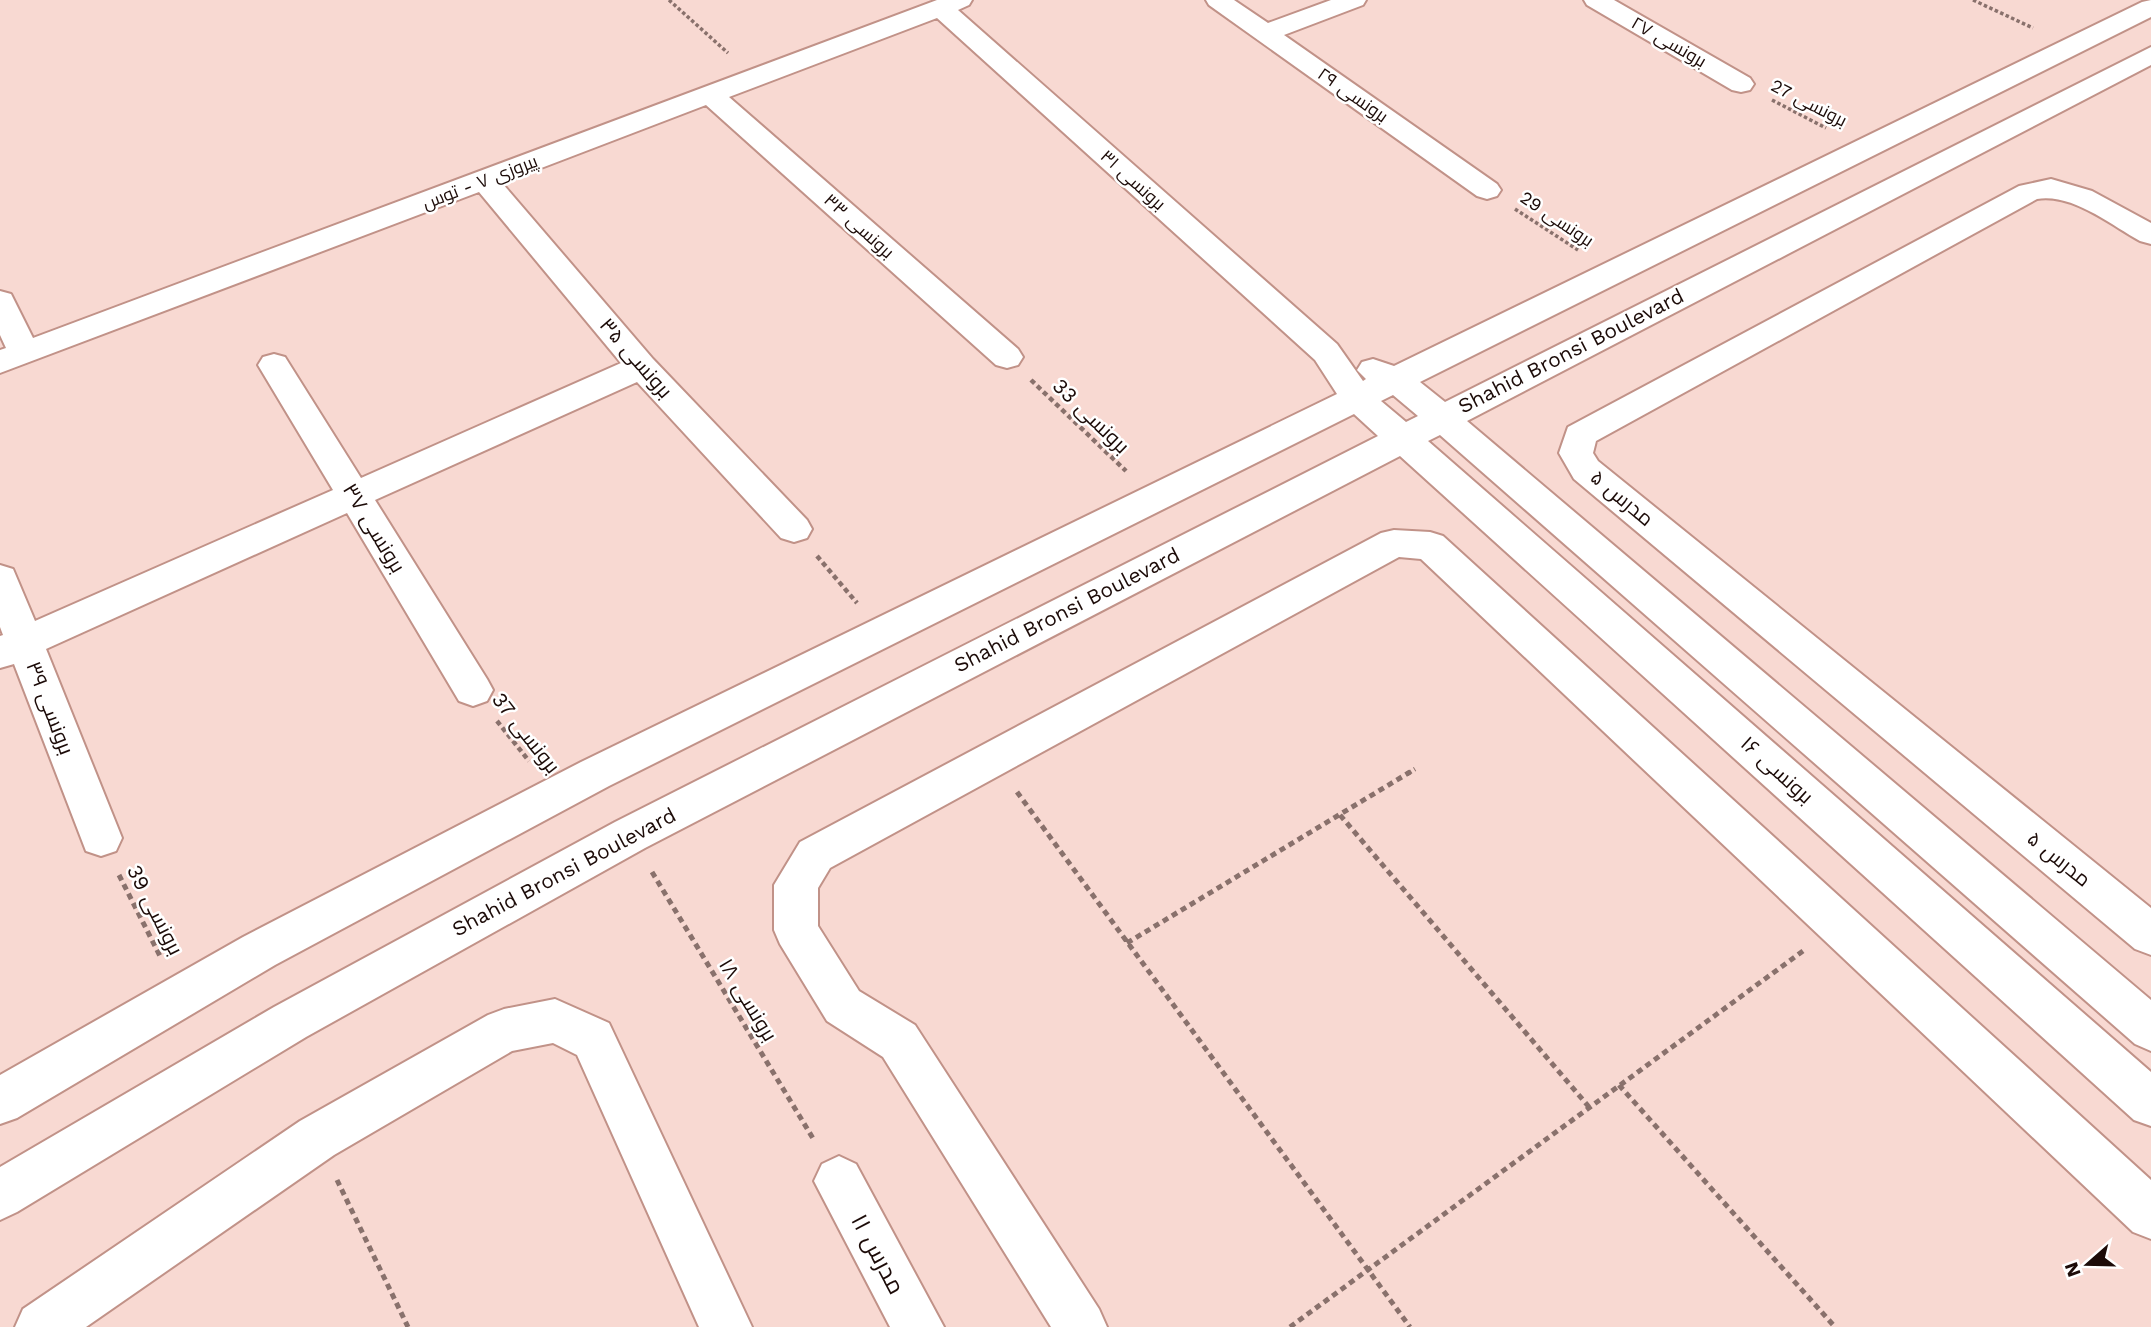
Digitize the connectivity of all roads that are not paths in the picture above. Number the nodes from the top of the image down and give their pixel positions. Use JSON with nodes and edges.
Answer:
{"nodes":[{"id":1,"x":1218,"y":0,"type":"edge"},
{"id":2,"x":1354,"y":0,"type":"edge"},
{"id":3,"x":1596,"y":0,"type":"edge"},
{"id":4,"x":951,"y":4,"type":"edge"},
{"id":5,"x":2151,"y":7,"type":"edge"},
{"id":6,"x":1266,"y":33,"type":"junction"},
{"id":7,"x":2151,"y":55,"type":"edge"},
{"id":8,"x":1741,"y":84,"type":"road end"},
{"id":9,"x":711,"y":95,"type":"junction"},
{"id":10,"x":484,"y":180,"type":"junction"},
{"id":11,"x":1487,"y":190,"type":"road end"},
{"id":12,"x":2151,"y":235,"type":"edge"},
{"id":13,"x":0,"y":301,"type":"edge"},
{"id":14,"x":1326,"y":352,"type":"junction"},
{"id":15,"x":1007,"y":357,"type":"road end"},
{"id":16,"x":12,"y":358,"type":"edge"},
{"id":17,"x":274,"y":365,"type":"dead end"},
{"id":18,"x":642,"y":367,"type":"junction"},
{"id":19,"x":1394,"y":378,"type":"junction"},
{"id":20,"x":1357,"y":398,"type":"junction"},
{"id":21,"x":1441,"y":417,"type":"junction"},
{"id":22,"x":1402,"y":437,"type":"junction"},
{"id":23,"x":354,"y":495,"type":"junction"},
{"id":24,"x":793,"y":529,"type":"road end"},
{"id":25,"x":0,"y":579,"type":"edge"},
{"id":26,"x":12,"y":648,"type":"edge"},
{"id":27,"x":473,"y":690,"type":"road end"},
{"id":28,"x":101,"y":838,"type":"road end"},
{"id":29,"x":2151,"y":935,"type":"edge"},
{"id":30,"x":2151,"y":1029,"type":"edge"},
{"id":31,"x":0,"y":1101,"type":"edge"},
{"id":32,"x":2151,"y":1103,"type":"edge"},
{"id":33,"x":839,"y":1181,"type":"road end"},
{"id":34,"x":0,"y":1195,"type":"edge"},
{"id":35,"x":2151,"y":1214,"type":"edge"},
{"id":36,"x":41,"y":1327,"type":"edge"},
{"id":37,"x":726,"y":1327,"type":"edge"},
{"id":38,"x":918,"y":1327,"type":"edge"},
{"id":39,"x":1081,"y":1327,"type":"edge"}],
"edges":[{"from":1,"to":6,"type":"street","name":"برونسی ۲۹"},
{"from":2,"to":6,"type":"street"},
{"from":3,"to":8,"type":"street","name":"برونسی ۲۷"},
{"from":4,"to":9,"type":"street","name":"پیروزی ۷ - توس"},
{"from":4,"to":14,"type":"street","name":"برونسی ۳۱"},
{"from":5,"to":19,"type":"street"},
{"from":6,"to":11,"type":"street","name":"برونسی ۲۹"},
{"from":7,"to":21,"type":"street","name":"Shahid Bronsi Boulevard"},
{"from":9,"to":10,"type":"street","name":"پیروزی ۷ - توس"},
{"from":9,"to":15,"type":"street","name":"برونسی ۳۳"},
{"from":10,"to":16,"type":"street","name":"پیروزی ۷ - توس"},
{"from":10,"to":18,"type":"street","name":"برونسی ۳۵"},
{"from":12,"to":29,"type":"street","name":"مدرس ۵"},
{"from":13,"to":16,"type":"street"},
{"from":14,"to":19,"type":"street","name":"برونسی ۳۱"},
{"from":14,"to":20,"type":"street","name":"برونسی ۳۱"},
{"from":17,"to":23,"type":"street","name":"برونسی ۳۷"},
{"from":18,"to":23,"type":"street"},
{"from":18,"to":24,"type":"street","name":"برونسی ۳۵"},
{"from":19,"to":20,"type":"street"},
{"from":19,"to":21,"type":"street","name":"برونسی ۳۱"},
{"from":20,"to":22,"type":"street","name":"برونسی ۱۶"},
{"from":20,"to":31,"type":"street"},
{"from":21,"to":22,"type":"street","name":"Shahid Bronsi Boulevard"},
{"from":21,"to":30,"type":"street"},
{"from":22,"to":32,"type":"street","name":"برونسی ۱۶"},
{"from":22,"to":34,"type":"street","name":"Shahid Bronsi Boulevard"},
{"from":23,"to":26,"type":"street"},
{"from":23,"to":27,"type":"street","name":"برونسی ۳۷"},
{"from":25,"to":26,"type":"street","name":"برونسی ۳۹"},
{"from":26,"to":28,"type":"street","name":"برونسی ۳۹"},
{"from":33,"to":38,"type":"street","name":"مدرس ۱۱"},
{"from":35,"to":39,"type":"street"},
{"from":36,"to":37,"type":"street"}]}
